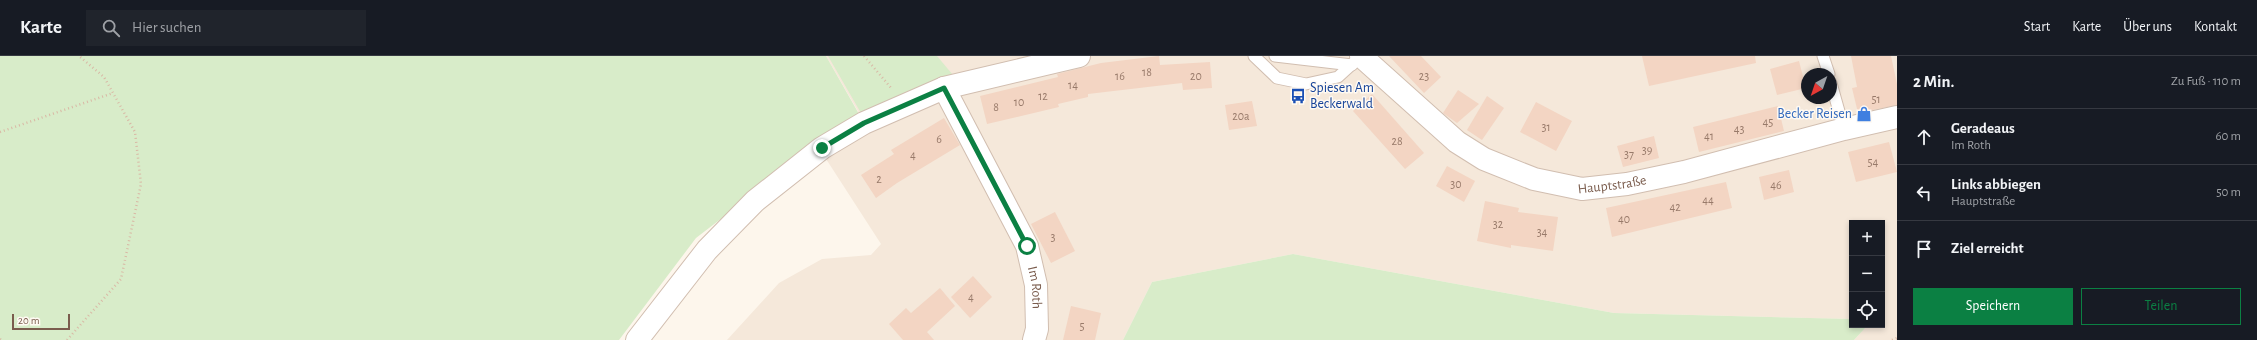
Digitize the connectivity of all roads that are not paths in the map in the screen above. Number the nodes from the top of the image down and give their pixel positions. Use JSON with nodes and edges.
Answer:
{"nodes":[{"id":1,"x":1078,"y":56,"type":"edge"},
{"id":2,"x":1254,"y":56,"type":"edge"},
{"id":3,"x":1275,"y":56,"type":"edge"},
{"id":4,"x":1823,"y":56,"type":"edge"},
{"id":5,"x":1358,"y":59,"type":"edge"},
{"id":6,"x":1826,"y":68,"type":"edge"},
{"id":7,"x":944,"y":88,"type":"junction"},
{"id":8,"x":1837,"y":104,"type":"edge"},
{"id":9,"x":1897,"y":117,"type":"edge"},
{"id":10,"x":1844,"y":129,"type":"junction"},
{"id":11,"x":637,"y":340,"type":"edge"},
{"id":12,"x":1034,"y":340,"type":"edge"}],
"edges":[{"from":1,"to":7,"type":"street"},
{"from":2,"to":5,"type":"lane"},
{"from":3,"to":5,"type":"lane"},
{"from":4,"to":6,"type":"lane"},
{"from":5,"to":10,"type":"street","name":"Hauptstraße"},
{"from":7,"to":11,"type":"street"},
{"from":7,"to":12,"type":"street","name":"Im Roth"},
{"from":8,"to":10,"type":"lane"},
{"from":9,"to":10,"type":"street","name":"Hauptstraße"}]}
